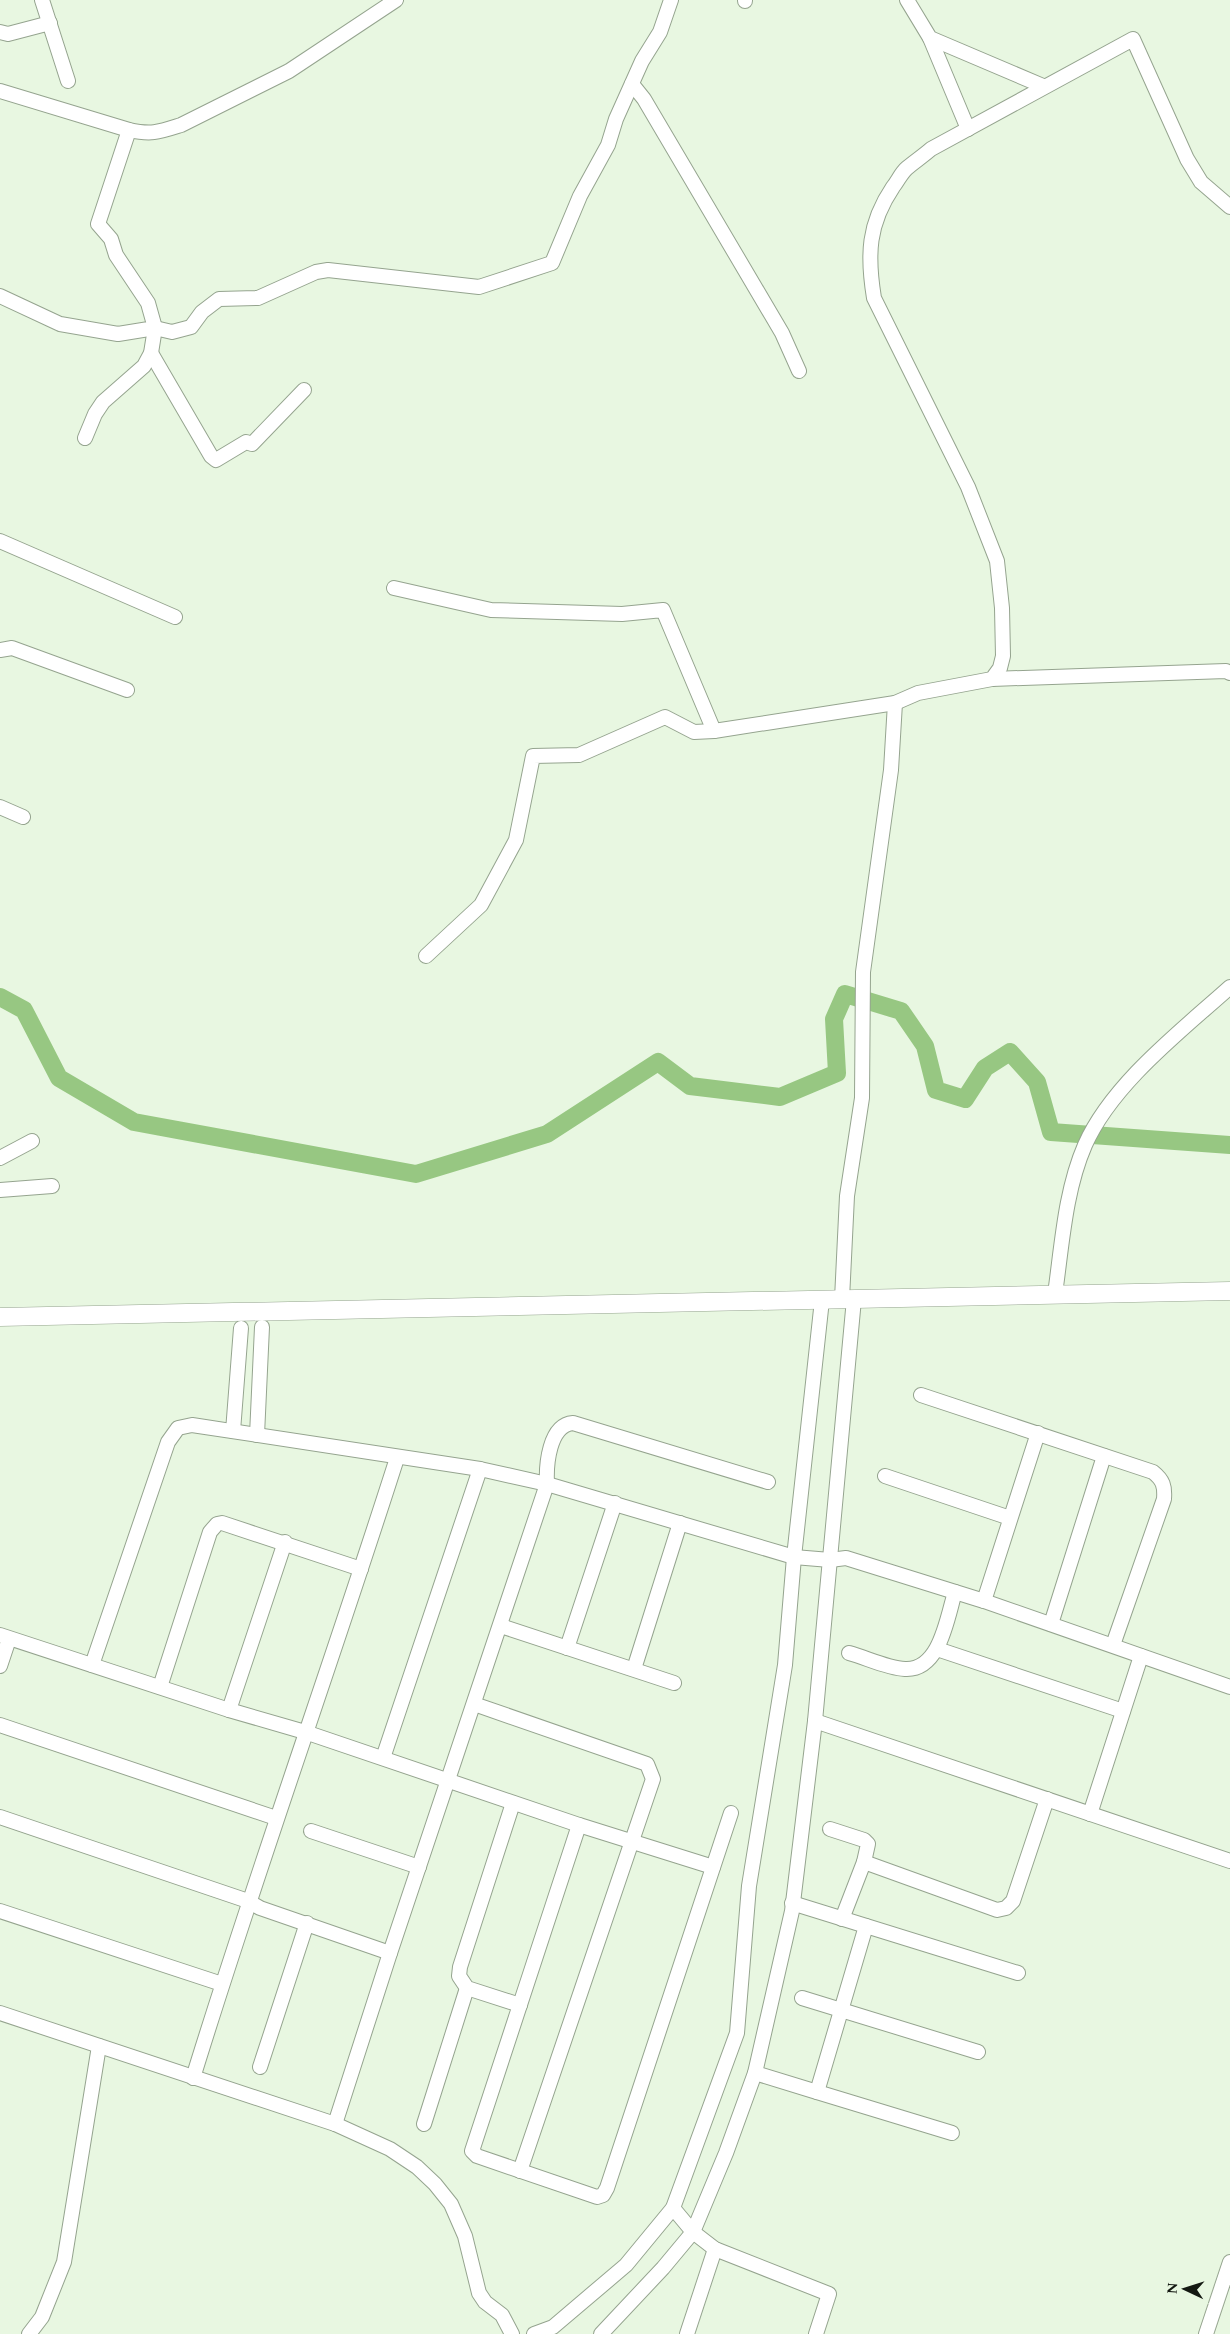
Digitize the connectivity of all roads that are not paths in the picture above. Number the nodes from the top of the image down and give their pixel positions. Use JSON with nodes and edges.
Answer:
{"nodes":[{"id":1,"x":42,"y":0,"type":"edge"},
{"id":2,"x":396,"y":0,"type":"edge"},
{"id":3,"x":672,"y":0,"type":"edge"},
{"id":4,"x":907,"y":0,"type":"edge"},
{"id":5,"x":50,"y":23,"type":"junction"},
{"id":6,"x":0,"y":32,"type":"edge"},
{"id":7,"x":930,"y":38,"type":"junction"},
{"id":8,"x":68,"y":82,"type":"dead end"},
{"id":9,"x":632,"y":84,"type":"junction"},
{"id":10,"x":1043,"y":86,"type":"junction"},
{"id":11,"x":0,"y":91,"type":"edge"},
{"id":12,"x":968,"y":129,"type":"junction"},
{"id":13,"x":129,"y":130,"type":"junction"},
{"id":14,"x":1230,"y":207,"type":"edge"},
{"id":15,"x":0,"y":296,"type":"edge"},
{"id":16,"x":155,"y":328,"type":"junction"},
{"id":17,"x":151,"y":353,"type":"junction"},
{"id":18,"x":799,"y":371,"type":"dead end"},
{"id":19,"x":304,"y":390,"type":"dead end"},
{"id":20,"x":85,"y":438,"type":"dead end"},
{"id":21,"x":0,"y":540,"type":"edge"},
{"id":22,"x":394,"y":588,"type":"dead end"},
{"id":23,"x":175,"y":618,"type":"dead end"},
{"id":24,"x":0,"y":650,"type":"edge"},
{"id":25,"x":1229,"y":671,"type":"edge"},
{"id":26,"x":992,"y":679,"type":"junction"},
{"id":27,"x":127,"y":690,"type":"dead end"},
{"id":28,"x":895,"y":703,"type":"junction"},
{"id":29,"x":714,"y":731,"type":"junction"},
{"id":30,"x":0,"y":808,"type":"edge"},
{"id":31,"x":24,"y":817,"type":"dead end"},
{"id":32,"x":426,"y":956,"type":"dead end"},
{"id":33,"x":1230,"y":987,"type":"edge"},
{"id":34,"x":32,"y":1141,"type":"dead end"},
{"id":35,"x":0,"y":1158,"type":"edge"},
{"id":36,"x":52,"y":1186,"type":"dead end"},
{"id":37,"x":0,"y":1190,"type":"edge"},
{"id":38,"x":1230,"y":1291,"type":"edge"},
{"id":39,"x":1056,"y":1294,"type":"junction"},
{"id":40,"x":848,"y":1299,"type":"junction"},
{"id":41,"x":822,"y":1300,"type":"junction"},
{"id":42,"x":0,"y":1317,"type":"edge"},
{"id":43,"x":241,"y":1328,"type":"dead end"},
{"id":44,"x":262,"y":1328,"type":"dead end"},
{"id":45,"x":921,"y":1395,"type":"dead end"},
{"id":46,"x":233,"y":1431,"type":"junction"},
{"id":47,"x":1038,"y":1433,"type":"junction"},
{"id":48,"x":257,"y":1435,"type":"junction"},
{"id":49,"x":1104,"y":1456,"type":"junction"},
{"id":50,"x":396,"y":1458,"type":"junction"},
{"id":51,"x":480,"y":1470,"type":"junction"},
{"id":52,"x":885,"y":1476,"type":"dead end"},
{"id":53,"x":768,"y":1482,"type":"dead end"},
{"id":54,"x":547,"y":1484,"type":"junction"},
{"id":55,"x":615,"y":1503,"type":"junction"},
{"id":56,"x":1010,"y":1518,"type":"junction"},
{"id":57,"x":680,"y":1523,"type":"junction"},
{"id":58,"x":285,"y":1542,"type":"junction"},
{"id":59,"x":794,"y":1557,"type":"junction"},
{"id":60,"x":830,"y":1560,"type":"junction"},
{"id":61,"x":361,"y":1569,"type":"junction"},
{"id":62,"x":955,"y":1592,"type":"junction"},
{"id":63,"x":984,"y":1601,"type":"junction"},
{"id":64,"x":1051,"y":1624,"type":"junction"},
{"id":65,"x":501,"y":1626,"type":"junction"},
{"id":66,"x":5,"y":1637,"type":"edge"},
{"id":67,"x":1113,"y":1646,"type":"junction"},
{"id":68,"x":567,"y":1648,"type":"junction"},
{"id":69,"x":937,"y":1648,"type":"junction"},
{"id":70,"x":849,"y":1653,"type":"dead end"},
{"id":71,"x":1141,"y":1656,"type":"junction"},
{"id":72,"x":92,"y":1664,"type":"junction"},
{"id":73,"x":0,"y":1666,"type":"edge"},
{"id":74,"x":634,"y":1669,"type":"junction"},
{"id":75,"x":674,"y":1683,"type":"dead end"},
{"id":76,"x":160,"y":1687,"type":"junction"},
{"id":77,"x":1230,"y":1687,"type":"edge"},
{"id":78,"x":474,"y":1704,"type":"junction"},
{"id":79,"x":229,"y":1710,"type":"junction"},
{"id":80,"x":1124,"y":1711,"type":"junction"},
{"id":81,"x":814,"y":1720,"type":"junction"},
{"id":82,"x":0,"y":1725,"type":"edge"},
{"id":83,"x":305,"y":1732,"type":"junction"},
{"id":84,"x":383,"y":1758,"type":"junction"},
{"id":85,"x":447,"y":1781,"type":"junction"},
{"id":86,"x":1047,"y":1799,"type":"junction"},
{"id":87,"x":513,"y":1803,"type":"junction"},
{"id":88,"x":731,"y":1813,"type":"dead end"},
{"id":89,"x":1090,"y":1814,"type":"junction"},
{"id":90,"x":0,"y":1817,"type":"edge"},
{"id":91,"x":276,"y":1818,"type":"junction"},
{"id":92,"x":580,"y":1825,"type":"junction"},
{"id":93,"x":830,"y":1829,"type":"dead end"},
{"id":94,"x":311,"y":1831,"type":"dead end"},
{"id":95,"x":631,"y":1841,"type":"junction"},
{"id":96,"x":1230,"y":1861,"type":"edge"},
{"id":97,"x":864,"y":1862,"type":"junction"},
{"id":98,"x":419,"y":1867,"type":"junction"},
{"id":99,"x":713,"y":1867,"type":"junction"},
{"id":100,"x":248,"y":1901,"type":"junction"},
{"id":101,"x":792,"y":1904,"type":"junction"},
{"id":102,"x":0,"y":1911,"type":"edge"},
{"id":103,"x":842,"y":1919,"type":"junction"},
{"id":104,"x":306,"y":1923,"type":"junction"},
{"id":105,"x":866,"y":1926,"type":"junction"},
{"id":106,"x":390,"y":1953,"type":"junction"},
{"id":107,"x":1018,"y":1973,"type":"dead end"},
{"id":108,"x":222,"y":1984,"type":"junction"},
{"id":109,"x":467,"y":1988,"type":"junction"},
{"id":110,"x":802,"y":1998,"type":"dead end"},
{"id":111,"x":520,"y":2005,"type":"junction"},
{"id":112,"x":841,"y":2010,"type":"junction"},
{"id":113,"x":0,"y":2013,"type":"edge"},
{"id":114,"x":99,"y":2046,"type":"junction"},
{"id":115,"x":978,"y":2052,"type":"dead end"},
{"id":116,"x":260,"y":2067,"type":"dead end"},
{"id":117,"x":755,"y":2073,"type":"junction"},
{"id":118,"x":193,"y":2078,"type":"junction"},
{"id":119,"x":816,"y":2092,"type":"junction"},
{"id":120,"x":335,"y":2124,"type":"junction"},
{"id":121,"x":424,"y":2124,"type":"dead end"},
{"id":122,"x":952,"y":2132,"type":"dead end"},
{"id":123,"x":520,"y":2171,"type":"junction"},
{"id":124,"x":673,"y":2208,"type":"junction"},
{"id":125,"x":693,"y":2232,"type":"junction"},
{"id":126,"x":715,"y":2249,"type":"junction"},
{"id":127,"x":1230,"y":2262,"type":"edge"},
{"id":128,"x":29,"y":2334,"type":"edge"},
{"id":129,"x":512,"y":2334,"type":"edge"},
{"id":130,"x":534,"y":2334,"type":"edge"},
{"id":131,"x":601,"y":2334,"type":"edge"},
{"id":132,"x":687,"y":2334,"type":"edge"},
{"id":133,"x":816,"y":2334,"type":"edge"},
{"id":134,"x":1206,"y":2334,"type":"edge"}],
"edges":[{"from":1,"to":5,"type":"street"},
{"from":2,"to":13,"type":"street"},
{"from":3,"to":9,"type":"street"},
{"from":4,"to":7,"type":"street"},
{"from":5,"to":6,"type":"street"},
{"from":5,"to":8,"type":"street"},
{"from":7,"to":10,"type":"street"},
{"from":7,"to":12,"type":"street"},
{"from":9,"to":16,"type":"street"},
{"from":9,"to":18,"type":"street"},
{"from":10,"to":12,"type":"street"},
{"from":10,"to":14,"type":"street"},
{"from":11,"to":13,"type":"street"},
{"from":12,"to":26,"type":"street"},
{"from":13,"to":16,"type":"street"},
{"from":15,"to":16,"type":"street"},
{"from":16,"to":17,"type":"street"},
{"from":17,"to":19,"type":"street"},
{"from":17,"to":20,"type":"street"},
{"from":21,"to":23,"type":"street"},
{"from":22,"to":29,"type":"street"},
{"from":24,"to":27,"type":"street"},
{"from":25,"to":26,"type":"street"},
{"from":26,"to":28,"type":"street"},
{"from":28,"to":29,"type":"street"},
{"from":28,"to":40,"type":"street"},
{"from":29,"to":32,"type":"street"},
{"from":30,"to":31,"type":"street"},
{"from":33,"to":39,"type":"street"},
{"from":34,"to":35,"type":"street"},
{"from":36,"to":37,"type":"street"},
{"from":38,"to":39,"type":"main road"},
{"from":39,"to":40,"type":"main road"},
{"from":40,"to":41,"type":"main road"},
{"from":40,"to":60,"type":"street"},
{"from":41,"to":42,"type":"main road"},
{"from":41,"to":59,"type":"street"},
{"from":43,"to":46,"type":"street"},
{"from":44,"to":48,"type":"street"},
{"from":45,"to":47,"type":"street"},
{"from":46,"to":48,"type":"street"},
{"from":46,"to":72,"type":"street"},
{"from":47,"to":49,"type":"street"},
{"from":47,"to":56,"type":"street"},
{"from":48,"to":50,"type":"street"},
{"from":49,"to":64,"type":"street"},
{"from":49,"to":67,"type":"street"},
{"from":50,"to":51,"type":"street"},
{"from":50,"to":61,"type":"street"},
{"from":51,"to":54,"type":"street"},
{"from":51,"to":84,"type":"street"},
{"from":52,"to":56,"type":"street"},
{"from":53,"to":54,"type":"street"},
{"from":54,"to":55,"type":"street"},
{"from":54,"to":65,"type":"street"},
{"from":55,"to":57,"type":"street"},
{"from":55,"to":68,"type":"street"},
{"from":56,"to":63,"type":"street"},
{"from":57,"to":59,"type":"street"},
{"from":57,"to":74,"type":"street"},
{"from":58,"to":61,"type":"street"},
{"from":58,"to":76,"type":"street"},
{"from":58,"to":79,"type":"street"},
{"from":59,"to":60,"type":"street"},
{"from":59,"to":124,"type":"street"},
{"from":60,"to":62,"type":"street"},
{"from":60,"to":81,"type":"street"},
{"from":61,"to":83,"type":"street"},
{"from":62,"to":63,"type":"street"},
{"from":62,"to":69,"type":"street"},
{"from":63,"to":64,"type":"street"},
{"from":64,"to":67,"type":"street"},
{"from":65,"to":68,"type":"street"},
{"from":65,"to":78,"type":"street"},
{"from":66,"to":72,"type":"street"},
{"from":66,"to":73,"type":"street"},
{"from":67,"to":71,"type":"street"},
{"from":68,"to":74,"type":"street"},
{"from":69,"to":70,"type":"street"},
{"from":69,"to":80,"type":"street"},
{"from":71,"to":77,"type":"street"},
{"from":71,"to":80,"type":"street"},
{"from":72,"to":76,"type":"street"},
{"from":74,"to":75,"type":"street"},
{"from":76,"to":79,"type":"street"},
{"from":78,"to":85,"type":"street"},
{"from":78,"to":95,"type":"street"},
{"from":79,"to":83,"type":"street"},
{"from":80,"to":89,"type":"street"},
{"from":81,"to":86,"type":"street"},
{"from":81,"to":101,"type":"street"},
{"from":82,"to":91,"type":"street"},
{"from":83,"to":84,"type":"street"},
{"from":83,"to":91,"type":"street"},
{"from":84,"to":85,"type":"street"},
{"from":85,"to":87,"type":"street"},
{"from":85,"to":98,"type":"street"},
{"from":86,"to":89,"type":"street"},
{"from":86,"to":97,"type":"street"},
{"from":87,"to":92,"type":"street"},
{"from":87,"to":109,"type":"street"},
{"from":88,"to":99,"type":"street"},
{"from":89,"to":96,"type":"street"},
{"from":90,"to":100,"type":"street"},
{"from":91,"to":100,"type":"street"},
{"from":92,"to":95,"type":"street"},
{"from":92,"to":111,"type":"street"},
{"from":93,"to":97,"type":"street"},
{"from":94,"to":98,"type":"street"},
{"from":95,"to":99,"type":"street"},
{"from":95,"to":123,"type":"street"},
{"from":97,"to":103,"type":"street"},
{"from":98,"to":106,"type":"street"},
{"from":99,"to":123,"type":"street"},
{"from":100,"to":104,"type":"street"},
{"from":100,"to":108,"type":"street"},
{"from":101,"to":103,"type":"street"},
{"from":101,"to":117,"type":"street"},
{"from":102,"to":108,"type":"street"},
{"from":103,"to":105,"type":"street"},
{"from":104,"to":106,"type":"street"},
{"from":104,"to":116,"type":"street"},
{"from":105,"to":107,"type":"street"},
{"from":105,"to":112,"type":"street"},
{"from":106,"to":120,"type":"street"},
{"from":108,"to":118,"type":"street"},
{"from":109,"to":111,"type":"street"},
{"from":109,"to":121,"type":"street"},
{"from":110,"to":112,"type":"street"},
{"from":111,"to":123,"type":"street"},
{"from":112,"to":115,"type":"street"},
{"from":112,"to":119,"type":"street"},
{"from":113,"to":114,"type":"street"},
{"from":114,"to":118,"type":"street"},
{"from":114,"to":128,"type":"street"},
{"from":117,"to":119,"type":"street"},
{"from":117,"to":125,"type":"street"},
{"from":118,"to":120,"type":"street"},
{"from":119,"to":122,"type":"street"},
{"from":120,"to":129,"type":"street"},
{"from":124,"to":125,"type":"street"},
{"from":124,"to":130,"type":"street"},
{"from":125,"to":126,"type":"street"},
{"from":125,"to":131,"type":"street"},
{"from":126,"to":132,"type":"street"},
{"from":126,"to":133,"type":"street"},
{"from":127,"to":134,"type":"street"}]}
